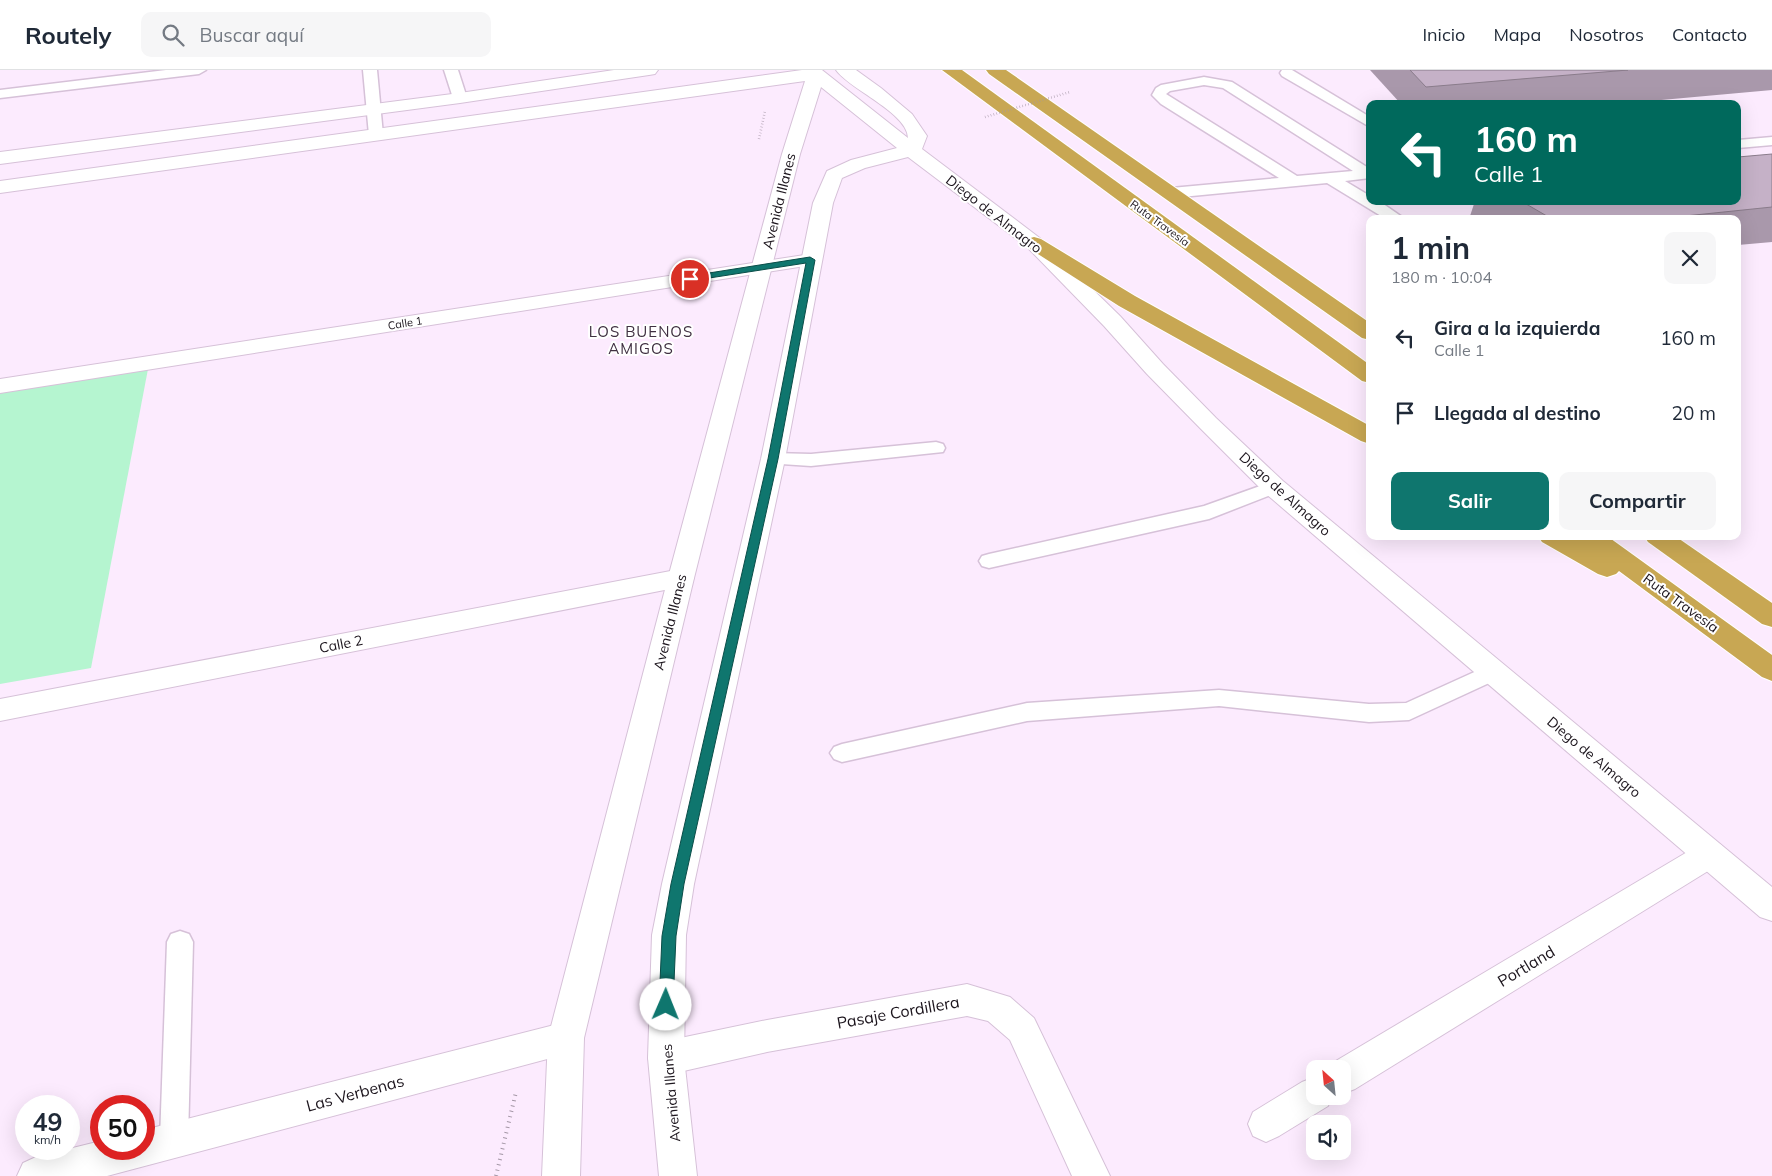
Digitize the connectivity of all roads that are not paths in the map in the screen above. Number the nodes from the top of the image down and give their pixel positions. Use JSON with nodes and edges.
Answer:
{"nodes":[{"id":1,"x":199,"y":70,"type":"edge"},
{"id":2,"x":370,"y":70,"type":"edge"},
{"id":3,"x":451,"y":70,"type":"edge"},
{"id":4,"x":649,"y":70,"type":"edge"},
{"id":5,"x":845,"y":70,"type":"edge"},
{"id":6,"x":951,"y":70,"type":"edge"},
{"id":7,"x":995,"y":70,"type":"edge"},
{"id":8,"x":813,"y":72,"type":"edge"},
{"id":9,"x":1287,"y":74,"type":"dead end"},
{"id":10,"x":0,"y":94,"type":"edge"},
{"id":11,"x":460,"y":98,"type":"junction"},
{"id":12,"x":374,"y":110,"type":"junction"},
{"id":13,"x":1366,"y":120,"type":"edge"},
{"id":14,"x":376,"y":135,"type":"junction"},
{"id":15,"x":1772,"y":141,"type":"edge"},
{"id":16,"x":1741,"y":144,"type":"edge"},
{"id":17,"x":911,"y":150,"type":"junction"},
{"id":18,"x":0,"y":158,"type":"edge"},
{"id":19,"x":1366,"y":172,"type":"edge"},
{"id":20,"x":1366,"y":174,"type":"edge"},
{"id":21,"x":1330,"y":178,"type":"junction"},
{"id":22,"x":1294,"y":181,"type":"junction"},
{"id":23,"x":0,"y":187,"type":"edge"},
{"id":24,"x":1171,"y":193,"type":"junction"},
{"id":25,"x":1366,"y":200,"type":"edge"},
{"id":26,"x":1374,"y":205,"type":"edge"},
{"id":27,"x":1390,"y":215,"type":"edge"},
{"id":28,"x":1034,"y":243,"type":"junction"},
{"id":29,"x":810,"y":260,"type":"junction"},
{"id":30,"x":762,"y":267,"type":"junction"},
{"id":31,"x":1366,"y":330,"type":"edge"},
{"id":32,"x":1366,"y":373,"type":"edge"},
{"id":33,"x":0,"y":386,"type":"edge"},
{"id":34,"x":1366,"y":434,"type":"edge"},
{"id":35,"x":936,"y":448,"type":"dead end"},
{"id":36,"x":773,"y":459,"type":"junction"},
{"id":37,"x":1274,"y":487,"type":"junction"},
{"id":38,"x":1558,"y":540,"type":"edge"},
{"id":39,"x":1594,"y":540,"type":"edge"},
{"id":40,"x":1663,"y":540,"type":"edge"},
{"id":41,"x":989,"y":562,"type":"dead end"},
{"id":42,"x":681,"y":578,"type":"junction"},
{"id":43,"x":1772,"y":617,"type":"edge"},
{"id":44,"x":1742,"y":648,"type":"junction"},
{"id":45,"x":1772,"y":670,"type":"edge"},
{"id":46,"x":1492,"y":672,"type":"junction"},
{"id":47,"x":0,"y":710,"type":"edge"},
{"id":48,"x":842,"y":753,"type":"dead end"},
{"id":49,"x":1710,"y":854,"type":"junction"},
{"id":50,"x":1772,"y":907,"type":"edge"},
{"id":51,"x":180,"y":942,"type":"dead end"},
{"id":52,"x":566,"y":1038,"type":"junction"},
{"id":53,"x":666,"y":1058,"type":"junction"},
{"id":54,"x":1351,"y":1072,"type":"edge"},
{"id":55,"x":1306,"y":1100,"type":"edge"},
{"id":56,"x":1266,"y":1124,"type":"dead end"},
{"id":57,"x":155,"y":1131,"type":"edge"},
{"id":58,"x":155,"y":1145,"type":"edge"},
{"id":59,"x":98,"y":1160,"type":"edge"},
{"id":60,"x":36,"y":1176,"type":"edge"},
{"id":61,"x":561,"y":1176,"type":"edge"},
{"id":62,"x":678,"y":1176,"type":"edge"},
{"id":63,"x":1091,"y":1176,"type":"edge"}],
"edges":[{"from":1,"to":10,"type":"lane"},
{"from":2,"to":12,"type":"lane"},
{"from":3,"to":11,"type":"lane"},
{"from":4,"to":11,"type":"main road"},
{"from":5,"to":17,"type":"main road"},
{"from":6,"to":32,"type":"highway","name":"Ruta Travesía"},
{"from":7,"to":24,"type":"highway"},
{"from":8,"to":14,"type":"main road"},
{"from":8,"to":17,"type":"main road","name":"Diego de Almagro"},
{"from":8,"to":30,"type":"main road","name":"Avenida Illanes"},
{"from":9,"to":13,"type":"lane"},
{"from":11,"to":12,"type":"main road"},
{"from":12,"to":14,"type":"lane"},
{"from":12,"to":18,"type":"main road"},
{"from":14,"to":23,"type":"main road"},
{"from":15,"to":16,"type":"lane"},
{"from":17,"to":28,"type":"main road","name":"Diego de Almagro"},
{"from":17,"to":29,"type":"main road","name":"Avenida Illanes"},
{"from":19,"to":22,"type":"lane"},
{"from":20,"to":21,"type":"lane"},
{"from":21,"to":22,"type":"lane"},
{"from":21,"to":25,"type":"lane"},
{"from":22,"to":24,"type":"lane"},
{"from":24,"to":31,"type":"highway"},
{"from":26,"to":27,"type":"lane"},
{"from":28,"to":34,"type":"highway"},
{"from":28,"to":37,"type":"main road","name":"Diego de Almagro"},
{"from":29,"to":30,"type":"main road","name":"Calle 1"},
{"from":29,"to":36,"type":"main road","name":"Avenida Illanes"},
{"from":30,"to":33,"type":"main road","name":"Calle 1"},
{"from":30,"to":42,"type":"main road","name":"Avenida Illanes"},
{"from":35,"to":36,"type":"lane"},
{"from":36,"to":53,"type":"main road","name":"Avenida Illanes"},
{"from":37,"to":41,"type":"lane"},
{"from":37,"to":46,"type":"main road","name":"Diego de Almagro"},
{"from":38,"to":44,"type":"highway"},
{"from":39,"to":44,"type":"highway","name":"Ruta Travesía"},
{"from":40,"to":43,"type":"highway"},
{"from":42,"to":47,"type":"main road","name":"Calle 2"},
{"from":42,"to":52,"type":"main road","name":"Avenida Illanes"},
{"from":44,"to":45,"type":"highway","name":"Ruta Travesía"},
{"from":46,"to":48,"type":"lane"},
{"from":46,"to":49,"type":"main road","name":"Diego de Almagro"},
{"from":49,"to":50,"type":"main road","name":"Diego de Almagro"},
{"from":49,"to":54,"type":"main road","name":"Portland"},
{"from":51,"to":57,"type":"lane"},
{"from":52,"to":58,"type":"main road","name":"Las Verbenas"},
{"from":52,"to":61,"type":"main road","name":"Avenida Illanes"},
{"from":53,"to":62,"type":"main road","name":"Avenida Illanes"},
{"from":53,"to":63,"type":"main road","name":"Pasaje Cordillera"},
{"from":55,"to":56,"type":"main road"},
{"from":59,"to":60,"type":"main road","name":"Las Verbenas"}]}
